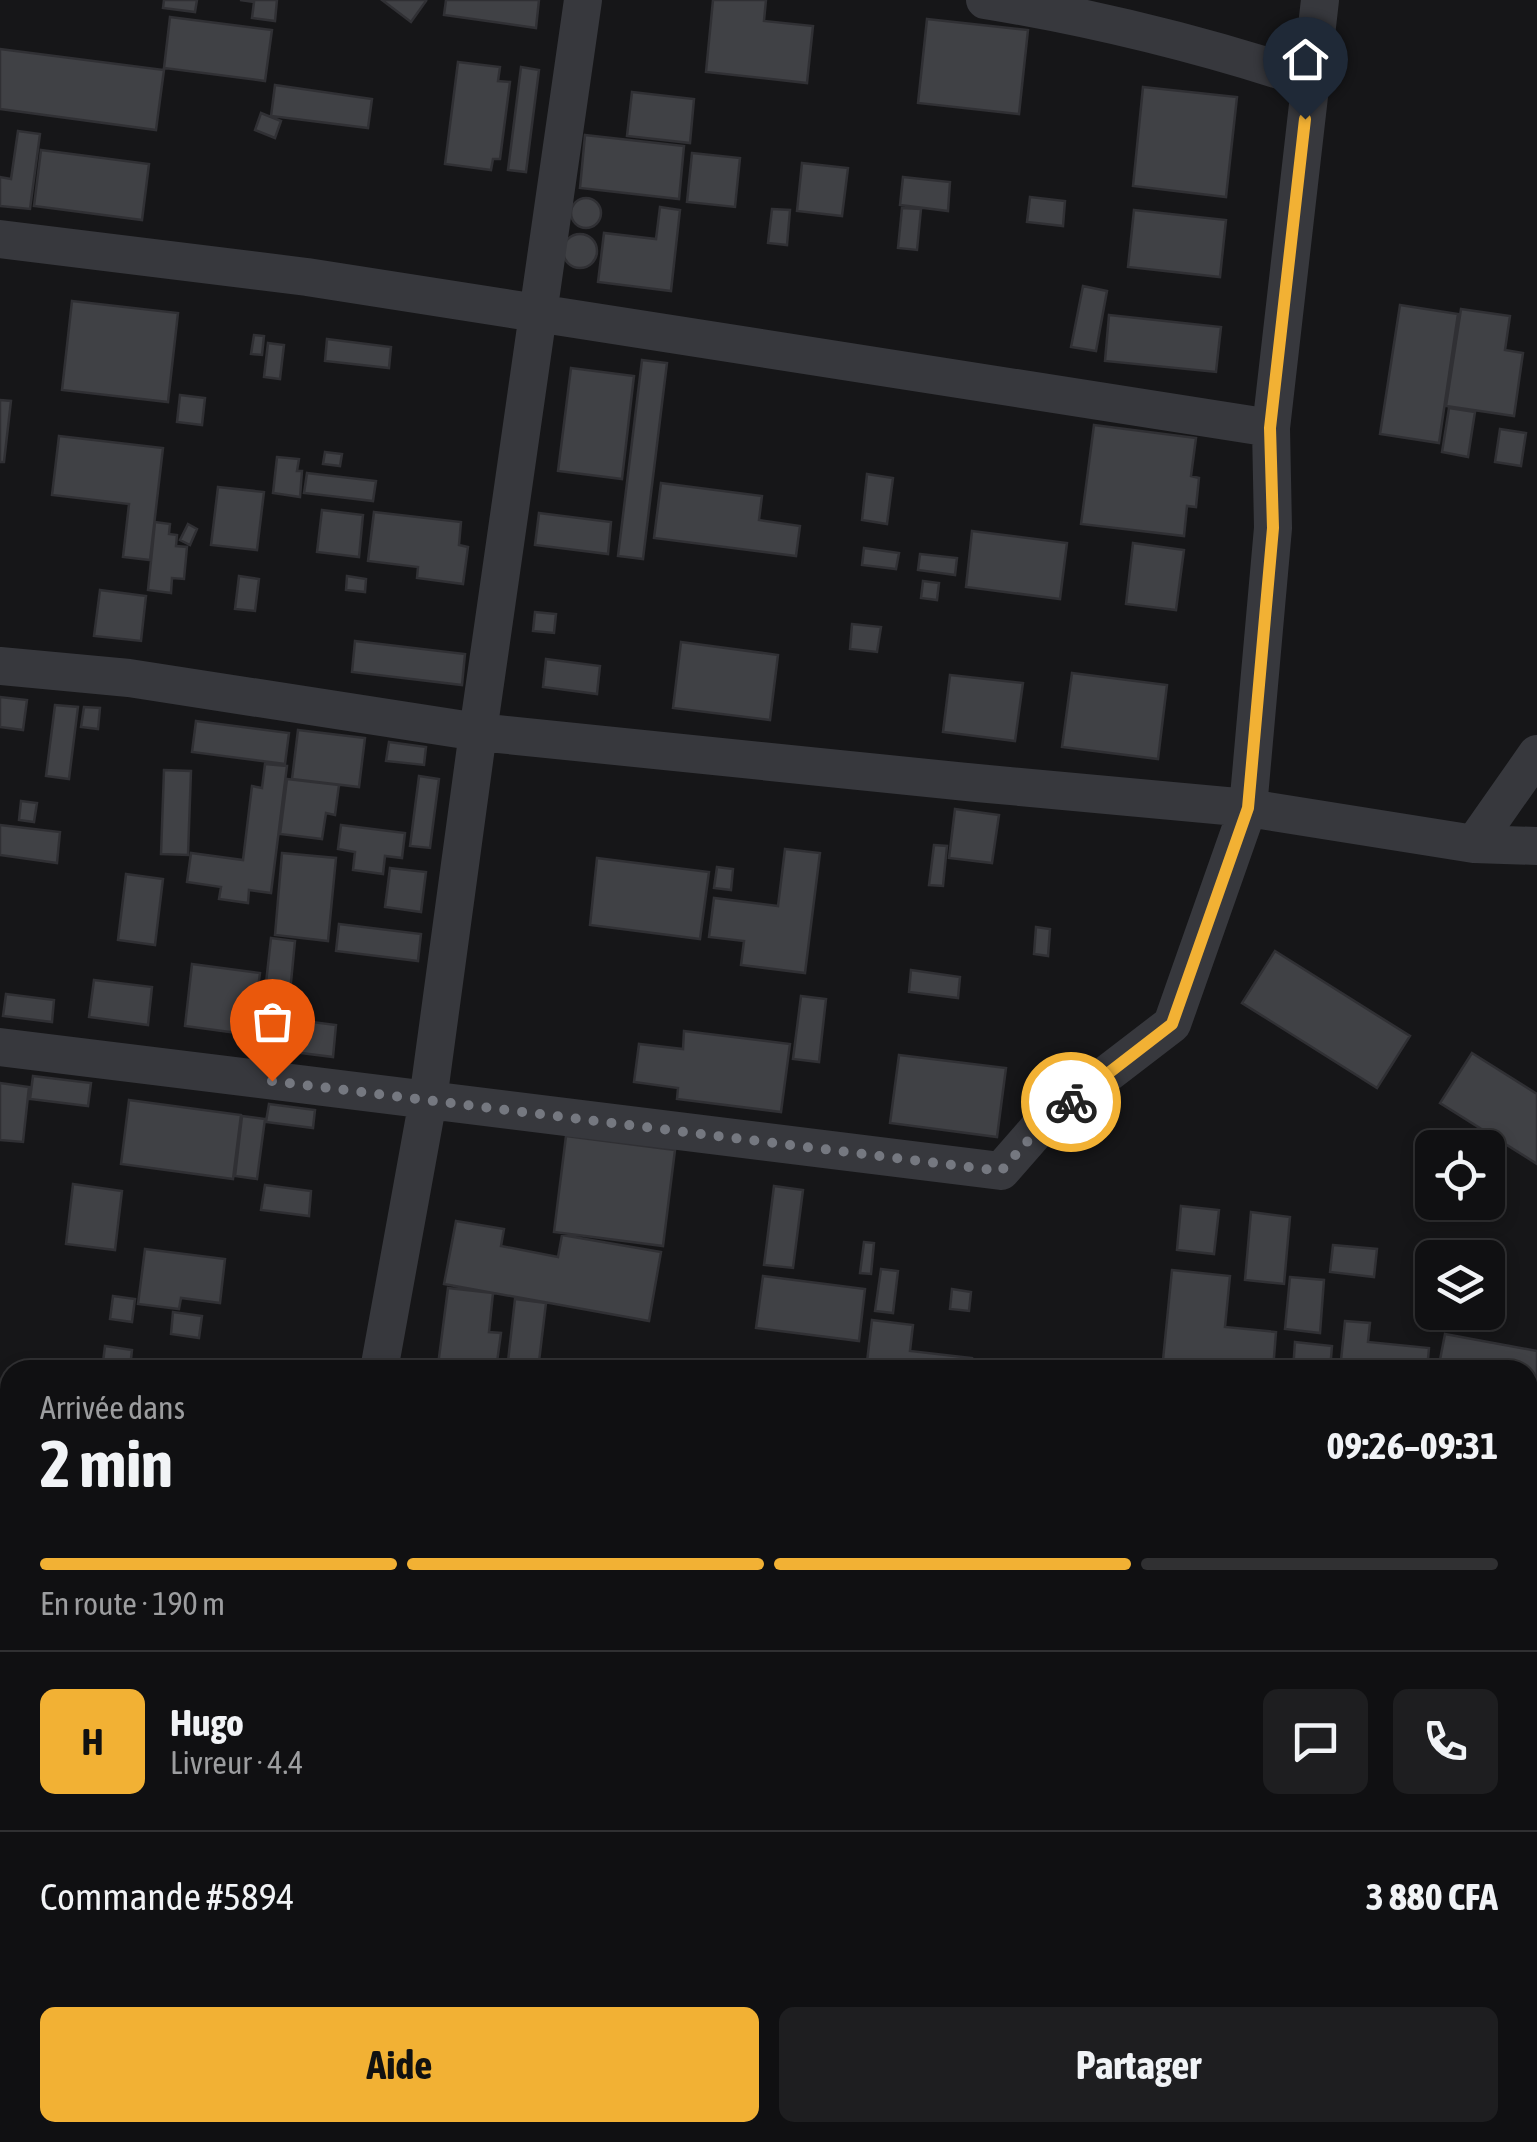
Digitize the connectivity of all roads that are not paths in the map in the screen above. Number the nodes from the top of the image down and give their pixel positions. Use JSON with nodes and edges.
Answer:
{"nodes":[{"id":1,"x":583,"y":0,"type":"edge"},
{"id":2,"x":984,"y":0,"type":"edge"},
{"id":3,"x":1320,"y":0,"type":"edge"},
{"id":4,"x":1310,"y":80,"type":"junction"},
{"id":5,"x":0,"y":240,"type":"edge"},
{"id":6,"x":538,"y":313,"type":"junction"},
{"id":7,"x":1270,"y":428,"type":"junction"},
{"id":8,"x":0,"y":666,"type":"edge"},
{"id":9,"x":478,"y":732,"type":"junction"},
{"id":10,"x":1537,"y":754,"type":"edge"},
{"id":11,"x":1248,"y":808,"type":"junction"},
{"id":12,"x":1474,"y":844,"type":"junction"},
{"id":13,"x":1537,"y":846,"type":"edge"},
{"id":14,"x":0,"y":1048,"type":"edge"},
{"id":15,"x":428,"y":1100,"type":"junction"},
{"id":16,"x":381,"y":1360,"type":"edge"}],
"edges":[{"from":1,"to":6,"type":"street"},
{"from":2,"to":4,"type":"street"},
{"from":3,"to":4,"type":"street"},
{"from":4,"to":7,"type":"street"},
{"from":5,"to":6,"type":"street"},
{"from":6,"to":7,"type":"street"},
{"from":6,"to":9,"type":"street"},
{"from":7,"to":11,"type":"street"},
{"from":8,"to":9,"type":"street"},
{"from":9,"to":11,"type":"street"},
{"from":9,"to":15,"type":"street"},
{"from":10,"to":12,"type":"street"},
{"from":11,"to":12,"type":"street"},
{"from":11,"to":15,"type":"street"},
{"from":12,"to":13,"type":"street"},
{"from":14,"to":15,"type":"street"},
{"from":15,"to":16,"type":"street"}]}
